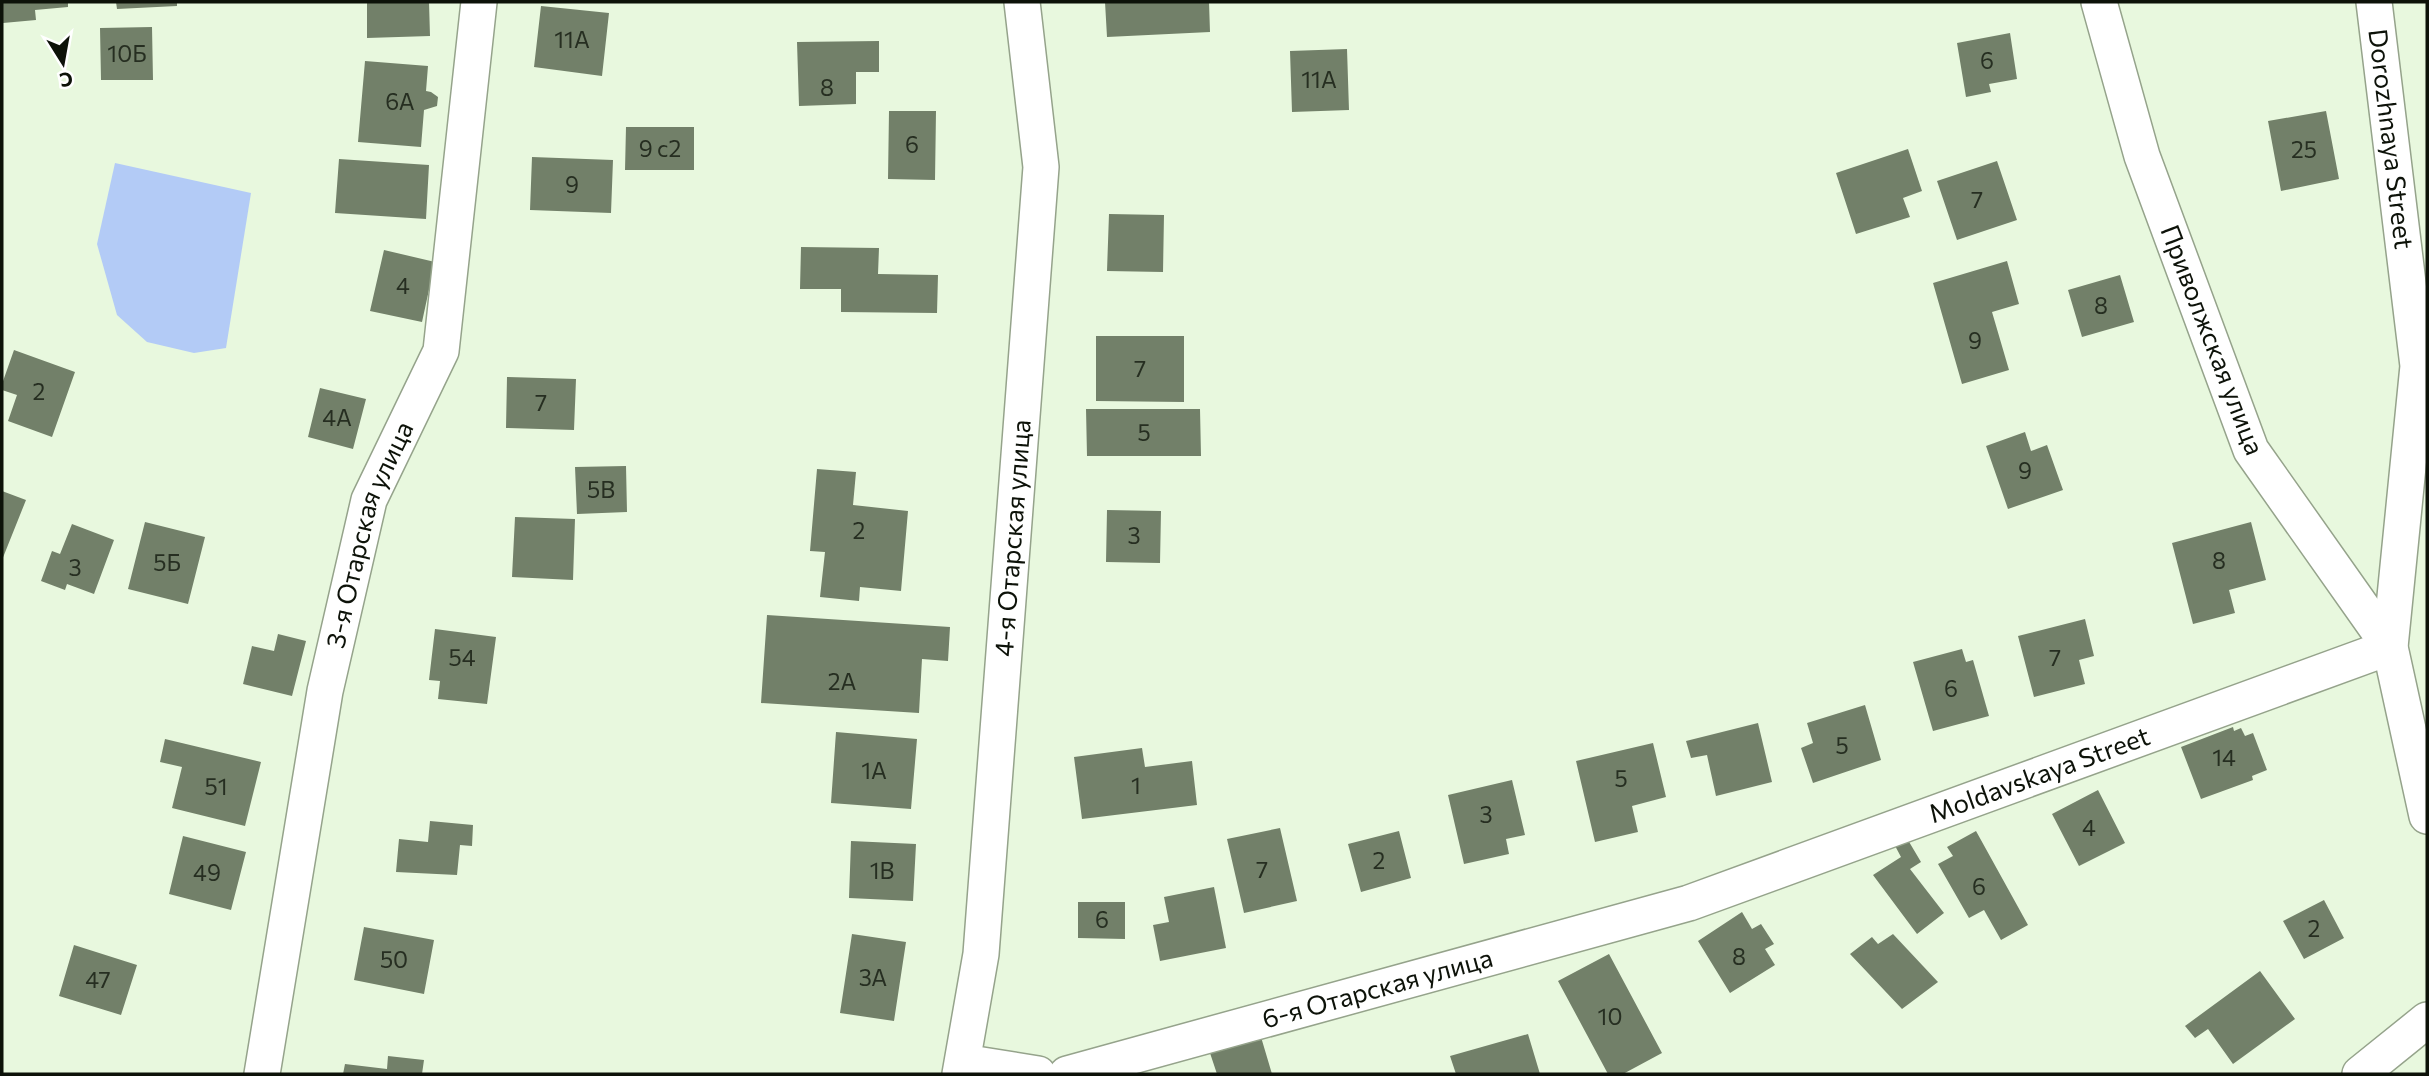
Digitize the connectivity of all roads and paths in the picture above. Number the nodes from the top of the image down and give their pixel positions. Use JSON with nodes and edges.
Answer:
{"nodes":[{"id":1,"x":480,"y":2,"type":"edge"},
{"id":2,"x":1023,"y":2,"type":"edge"},
{"id":3,"x":2099,"y":2,"type":"edge"},
{"id":4,"x":2374,"y":2,"type":"edge"},
{"id":5,"x":2390,"y":647,"type":"junction"},
{"id":6,"x":2427,"y":816,"type":"edge"},
{"id":7,"x":1689,"y":903,"type":"joint"},
{"id":8,"x":2427,"y":1020,"type":"edge"},
{"id":9,"x":962,"y":1068,"type":"edge"},
{"id":10,"x":262,"y":1074,"type":"edge"},
{"id":11,"x":1038,"y":1074,"type":"edge"},
{"id":12,"x":1067,"y":1074,"type":"edge"},
{"id":13,"x":2360,"y":1074,"type":"edge"}],
"edges":[{"from":1,"to":10,"type":"street","name":"3-я Отарская улица"},
{"from":2,"to":9,"type":"street","name":"4-я Отарская улица"},
{"from":3,"to":5,"type":"street","name":"Приволжская улица"},
{"from":4,"to":5,"type":"street","name":"Dorozhnaya Street"},
{"from":5,"to":6,"type":"street","name":"Dorozhnaya Street"},
{"from":5,"to":7,"type":"street","name":"Moldavskaya Street"},
{"from":7,"to":12,"type":"street","name":"6-я Отарская улица"},
{"from":8,"to":13,"type":"street"},
{"from":9,"to":11,"type":"street"}]}
